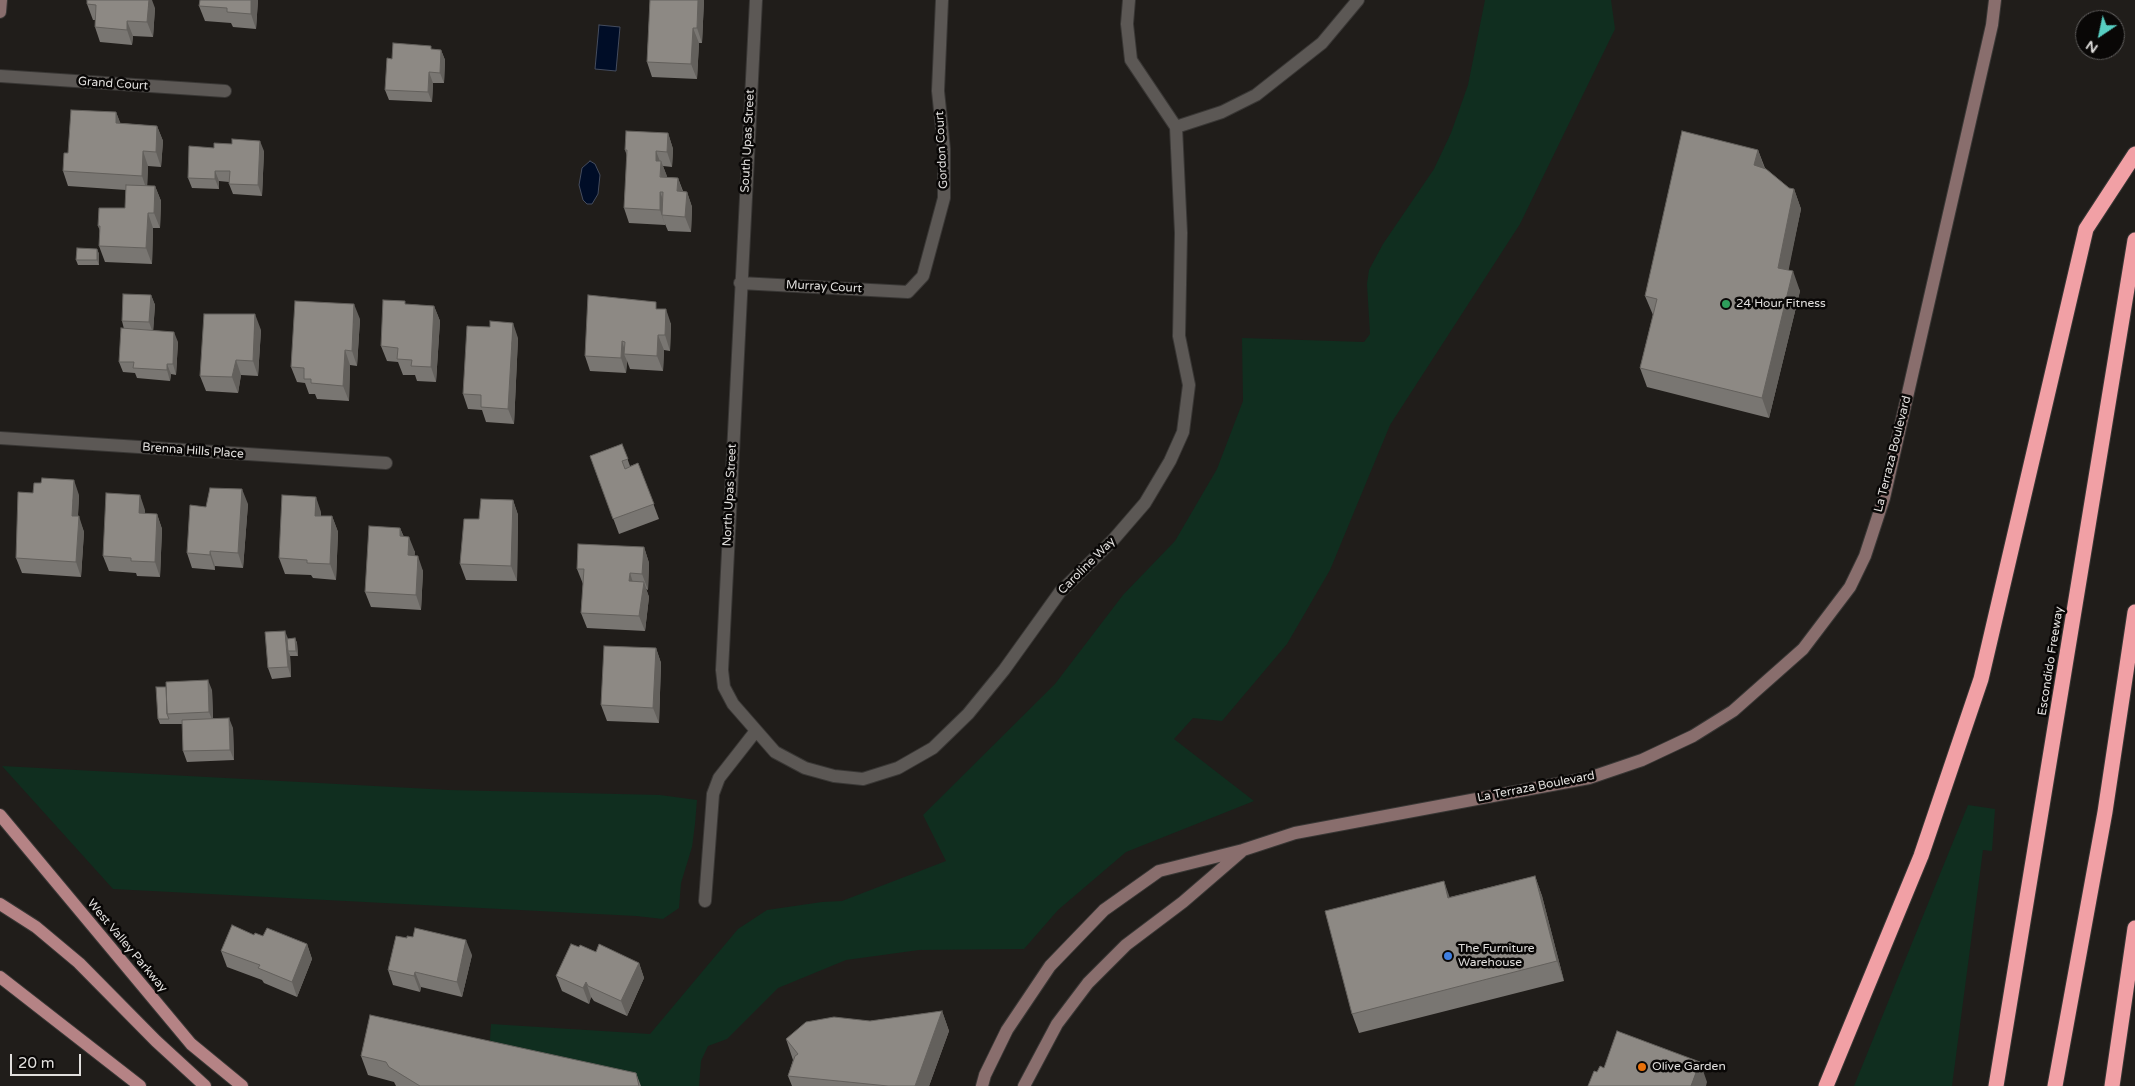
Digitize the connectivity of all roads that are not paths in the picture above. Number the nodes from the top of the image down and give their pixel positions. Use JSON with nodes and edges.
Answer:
{"nodes":[{"id":1,"x":1,"y":0,"type":"edge"},
{"id":2,"x":756,"y":0,"type":"edge"},
{"id":3,"x":942,"y":0,"type":"edge"},
{"id":4,"x":1129,"y":0,"type":"edge"},
{"id":5,"x":1358,"y":0,"type":"edge"},
{"id":6,"x":1995,"y":0,"type":"edge"},
{"id":7,"x":0,"y":12,"type":"edge"},
{"id":8,"x":0,"y":76,"type":"edge"},
{"id":9,"x":225,"y":91,"type":"dead end"},
{"id":10,"x":1176,"y":127,"type":"junction"},
{"id":11,"x":2135,"y":154,"type":"edge"},
{"id":12,"x":2135,"y":240,"type":"edge"},
{"id":13,"x":740,"y":283,"type":"junction"},
{"id":14,"x":908,"y":292,"type":"joint"},
{"id":15,"x":0,"y":438,"type":"edge"},
{"id":16,"x":386,"y":463,"type":"dead end"},
{"id":17,"x":2135,"y":612,"type":"edge"},
{"id":18,"x":734,"y":704,"type":"joint"},
{"id":19,"x":755,"y":732,"type":"junction"},
{"id":20,"x":0,"y":815,"type":"edge"},
{"id":21,"x":1243,"y":850,"type":"junction"},
{"id":22,"x":705,"y":901,"type":"dead end"},
{"id":23,"x":0,"y":904,"type":"edge"},
{"id":24,"x":2135,"y":928,"type":"edge"},
{"id":25,"x":0,"y":977,"type":"edge"},
{"id":26,"x":140,"y":1086,"type":"edge"},
{"id":27,"x":205,"y":1086,"type":"edge"},
{"id":28,"x":242,"y":1086,"type":"edge"},
{"id":29,"x":982,"y":1086,"type":"edge"},
{"id":30,"x":1024,"y":1086,"type":"edge"},
{"id":31,"x":1826,"y":1086,"type":"edge"},
{"id":32,"x":1996,"y":1086,"type":"edge"},
{"id":33,"x":2055,"y":1086,"type":"edge"},
{"id":34,"x":2112,"y":1086,"type":"edge"}],
"edges":[{"from":1,"to":7,"type":"street"},
{"from":2,"to":13,"type":"street","name":"South Upas Street"},
{"from":3,"to":14,"type":"street","name":"Gordon Court"},
{"from":4,"to":10,"type":"street"},
{"from":5,"to":10,"type":"street"},
{"from":6,"to":21,"type":"street","name":"La Terraza Boulevard"},
{"from":8,"to":9,"type":"street","name":"Grand Court"},
{"from":10,"to":19,"type":"street","name":"Caroline Way"},
{"from":11,"to":31,"type":"highway"},
{"from":12,"to":32,"type":"highway","name":"Escondido Freeway"},
{"from":13,"to":14,"type":"street","name":"Murray Court"},
{"from":13,"to":18,"type":"street","name":"North Upas Street"},
{"from":15,"to":16,"type":"street","name":"Brenna Hills Place"},
{"from":17,"to":33,"type":"highway"},
{"from":18,"to":19,"type":"street","name":"Caroline Way"},
{"from":19,"to":22,"type":"street"},
{"from":20,"to":28,"type":"main road","name":"West Valley Parkway"},
{"from":21,"to":29,"type":"street","name":"La Terraza Boulevard"},
{"from":21,"to":30,"type":"street","name":"La Terraza Boulevard"},
{"from":23,"to":27,"type":"main road"},
{"from":24,"to":34,"type":"highway"},
{"from":25,"to":26,"type":"main road"}]}
